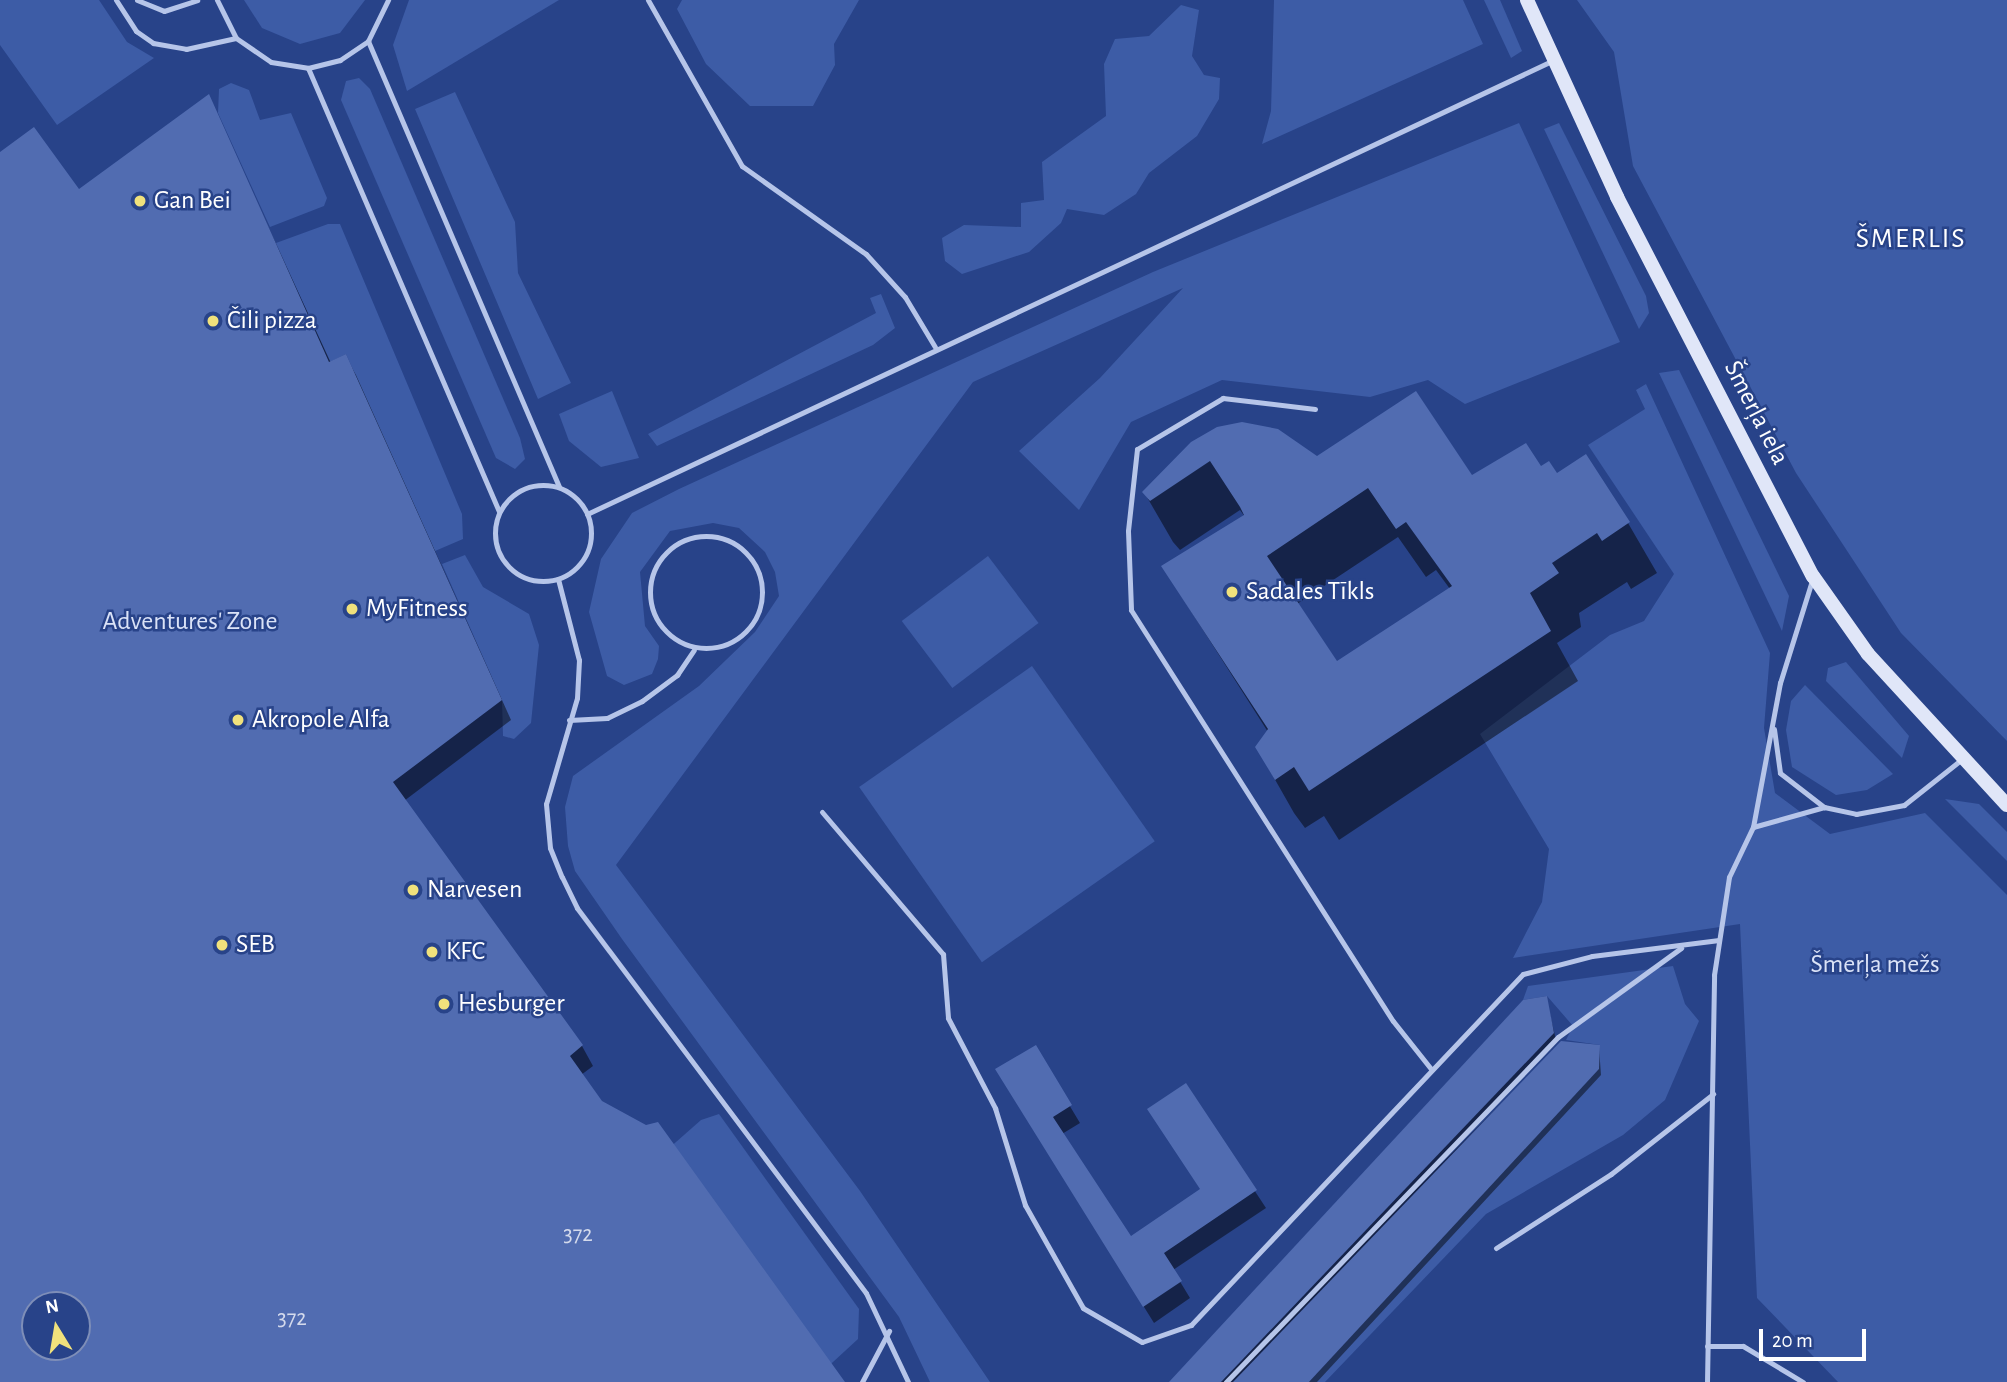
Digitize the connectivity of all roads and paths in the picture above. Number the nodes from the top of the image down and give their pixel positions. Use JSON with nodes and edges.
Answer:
{"nodes":[{"id":1,"x":116,"y":0,"type":"edge"},
{"id":2,"x":137,"y":0,"type":"edge"},
{"id":3,"x":197,"y":0,"type":"edge"},
{"id":4,"x":217,"y":0,"type":"edge"},
{"id":5,"x":388,"y":0,"type":"edge"},
{"id":6,"x":648,"y":0,"type":"edge"},
{"id":7,"x":1527,"y":0,"type":"edge"},
{"id":8,"x":236,"y":38,"type":"junction"},
{"id":9,"x":368,"y":41,"type":"junction"},
{"id":10,"x":1554,"y":60,"type":"junction"},
{"id":11,"x":308,"y":68,"type":"junction"},
{"id":12,"x":935,"y":347,"type":"junction"},
{"id":13,"x":1315,"y":409,"type":"dead end"},
{"id":14,"x":559,"y":487,"type":"junction"},
{"id":15,"x":499,"y":512,"type":"junction"},
{"id":16,"x":587,"y":514,"type":"junction"},
{"id":17,"x":1813,"y":576,"type":"junction"},
{"id":18,"x":558,"y":579,"type":"junction"},
{"id":19,"x":694,"y":650,"type":"junction"},
{"id":20,"x":569,"y":720,"type":"junction"},
{"id":21,"x":1773,"y":723,"type":"junction"},
{"id":22,"x":1962,"y":759,"type":"junction"},
{"id":23,"x":2007,"y":805,"type":"edge"},
{"id":24,"x":1824,"y":807,"type":"junction"},
{"id":25,"x":822,"y":812,"type":"dead end"},
{"id":26,"x":1753,"y":827,"type":"junction"},
{"id":27,"x":1719,"y":940,"type":"junction"},
{"id":28,"x":1683,"y":946,"type":"junction"},
{"id":29,"x":1431,"y":1069,"type":"junction"},
{"id":30,"x":1713,"y":1094,"type":"junction"},
{"id":31,"x":1496,"y":1248,"type":"dead end"},
{"id":32,"x":889,"y":1331,"type":"junction"},
{"id":33,"x":1707,"y":1346,"type":"junction"},
{"id":34,"x":862,"y":1382,"type":"edge"},
{"id":35,"x":908,"y":1382,"type":"edge"},
{"id":36,"x":1226,"y":1382,"type":"edge"},
{"id":37,"x":1707,"y":1382,"type":"edge"},
{"id":38,"x":1803,"y":1382,"type":"edge"}],
"edges":[{"from":1,"to":8,"type":"lane"},
{"from":2,"to":3,"type":"lane"},
{"from":4,"to":8,"type":"lane"},
{"from":5,"to":9,"type":"lane"},
{"from":6,"to":12,"type":"lane"},
{"from":7,"to":10,"type":"street","name":"Šmerļa iela"},
{"from":8,"to":11,"type":"lane"},
{"from":9,"to":11,"type":"lane"},
{"from":9,"to":14,"type":"lane"},
{"from":10,"to":12,"type":"lane"},
{"from":10,"to":17,"type":"street","name":"Šmerļa iela"},
{"from":11,"to":15,"type":"lane"},
{"from":12,"to":16,"type":"lane"},
{"from":13,"to":29,"type":"lane"},
{"from":14,"to":15,"type":"lane"},
{"from":14,"to":16,"type":"lane"},
{"from":15,"to":18,"type":"lane"},
{"from":16,"to":18,"type":"lane"},
{"from":17,"to":21,"type":"lane"},
{"from":17,"to":22,"type":"street","name":"Šmerļa iela"},
{"from":18,"to":20,"type":"lane"},
{"from":19,"to":19,"type":"lane"},
{"from":19,"to":20,"type":"lane"},
{"from":20,"to":32,"type":"lane"},
{"from":21,"to":24,"type":"lane"},
{"from":21,"to":26,"type":"lane"},
{"from":22,"to":23,"type":"street","name":"Šmerļa iela"},
{"from":22,"to":24,"type":"lane"},
{"from":24,"to":26,"type":"lane"},
{"from":25,"to":29,"type":"lane"},
{"from":26,"to":27,"type":"lane"},
{"from":27,"to":28,"type":"lane"},
{"from":27,"to":30,"type":"lane"},
{"from":28,"to":29,"type":"lane"},
{"from":28,"to":36,"type":"lane"},
{"from":30,"to":31,"type":"lane"},
{"from":30,"to":33,"type":"lane"},
{"from":32,"to":34,"type":"lane"},
{"from":32,"to":35,"type":"lane"},
{"from":33,"to":37,"type":"lane"},
{"from":33,"to":38,"type":"lane"}]}
